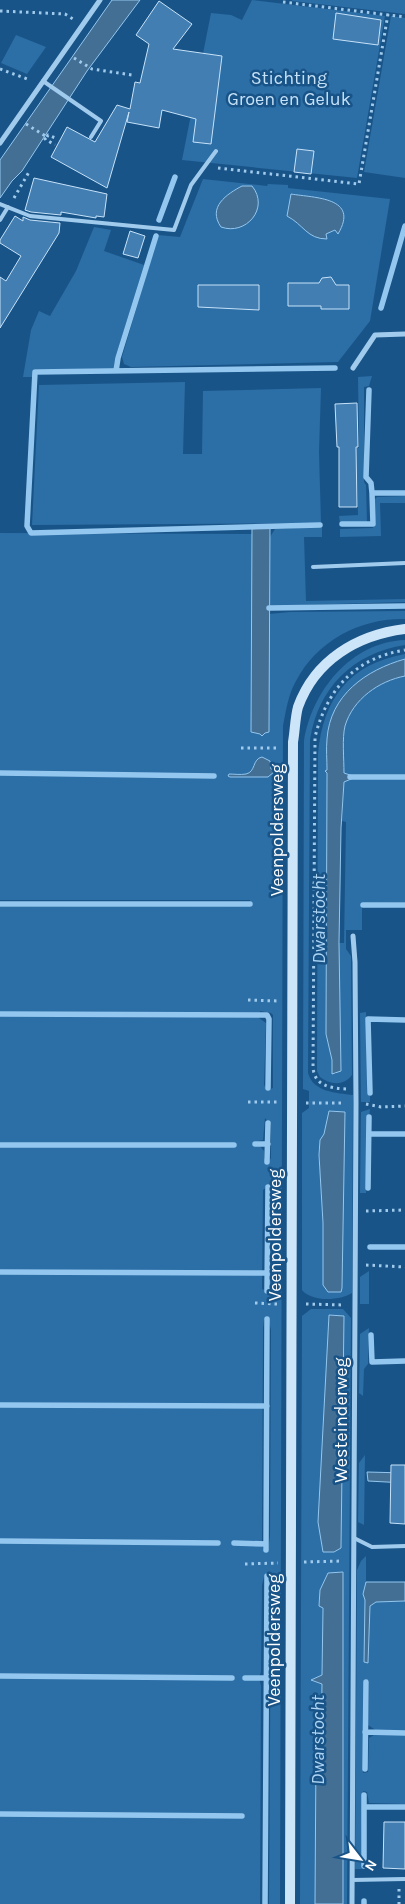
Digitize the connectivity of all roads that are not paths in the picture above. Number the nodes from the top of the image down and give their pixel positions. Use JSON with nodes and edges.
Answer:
{"nodes":[{"id":1,"x":100,"y":0,"type":"edge"},
{"id":2,"x":43,"y":81,"type":"junction"},
{"id":3,"x":91,"y":137,"type":"dead end"},
{"id":4,"x":0,"y":143,"type":"edge"},
{"id":5,"x":216,"y":152,"type":"dead end"},
{"id":6,"x":0,"y":204,"type":"edge"},
{"id":7,"x":8,"y":207,"type":"junction"},
{"id":8,"x":0,"y":220,"type":"edge"},
{"id":9,"x":405,"y":334,"type":"edge"},
{"id":10,"x":353,"y":368,"type":"dead end"},
{"id":11,"x":405,"y":563,"type":"edge"},
{"id":12,"x":313,"y":567,"type":"dead end"},
{"id":13,"x":405,"y":629,"type":"edge"},
{"id":14,"x":353,"y":936,"type":"dead end"},
{"id":15,"x":354,"y":1538,"type":"junction"},
{"id":16,"x":405,"y":1546,"type":"edge"},
{"id":17,"x":405,"y":1879,"type":"edge"},
{"id":18,"x":352,"y":1880,"type":"junction"},
{"id":19,"x":290,"y":1904,"type":"edge"},
{"id":20,"x":352,"y":1904,"type":"edge"}],
"edges":[{"from":1,"to":2,"type":"street"},
{"from":2,"to":3,"type":"lane"},
{"from":2,"to":4,"type":"street"},
{"from":5,"to":7,"type":"lane"},
{"from":6,"to":7,"type":"lane"},
{"from":7,"to":8,"type":"lane"},
{"from":9,"to":10,"type":"street"},
{"from":11,"to":12,"type":"lane"},
{"from":13,"to":19,"type":"street","name":"Veenpoldersweg"},
{"from":14,"to":15,"type":"street","name":"Westeinderweg"},
{"from":15,"to":16,"type":"lane"},
{"from":15,"to":18,"type":"street","name":"Westeinderweg"},
{"from":17,"to":18,"type":"lane"},
{"from":18,"to":20,"type":"street","name":"Westeinderweg"}]}
